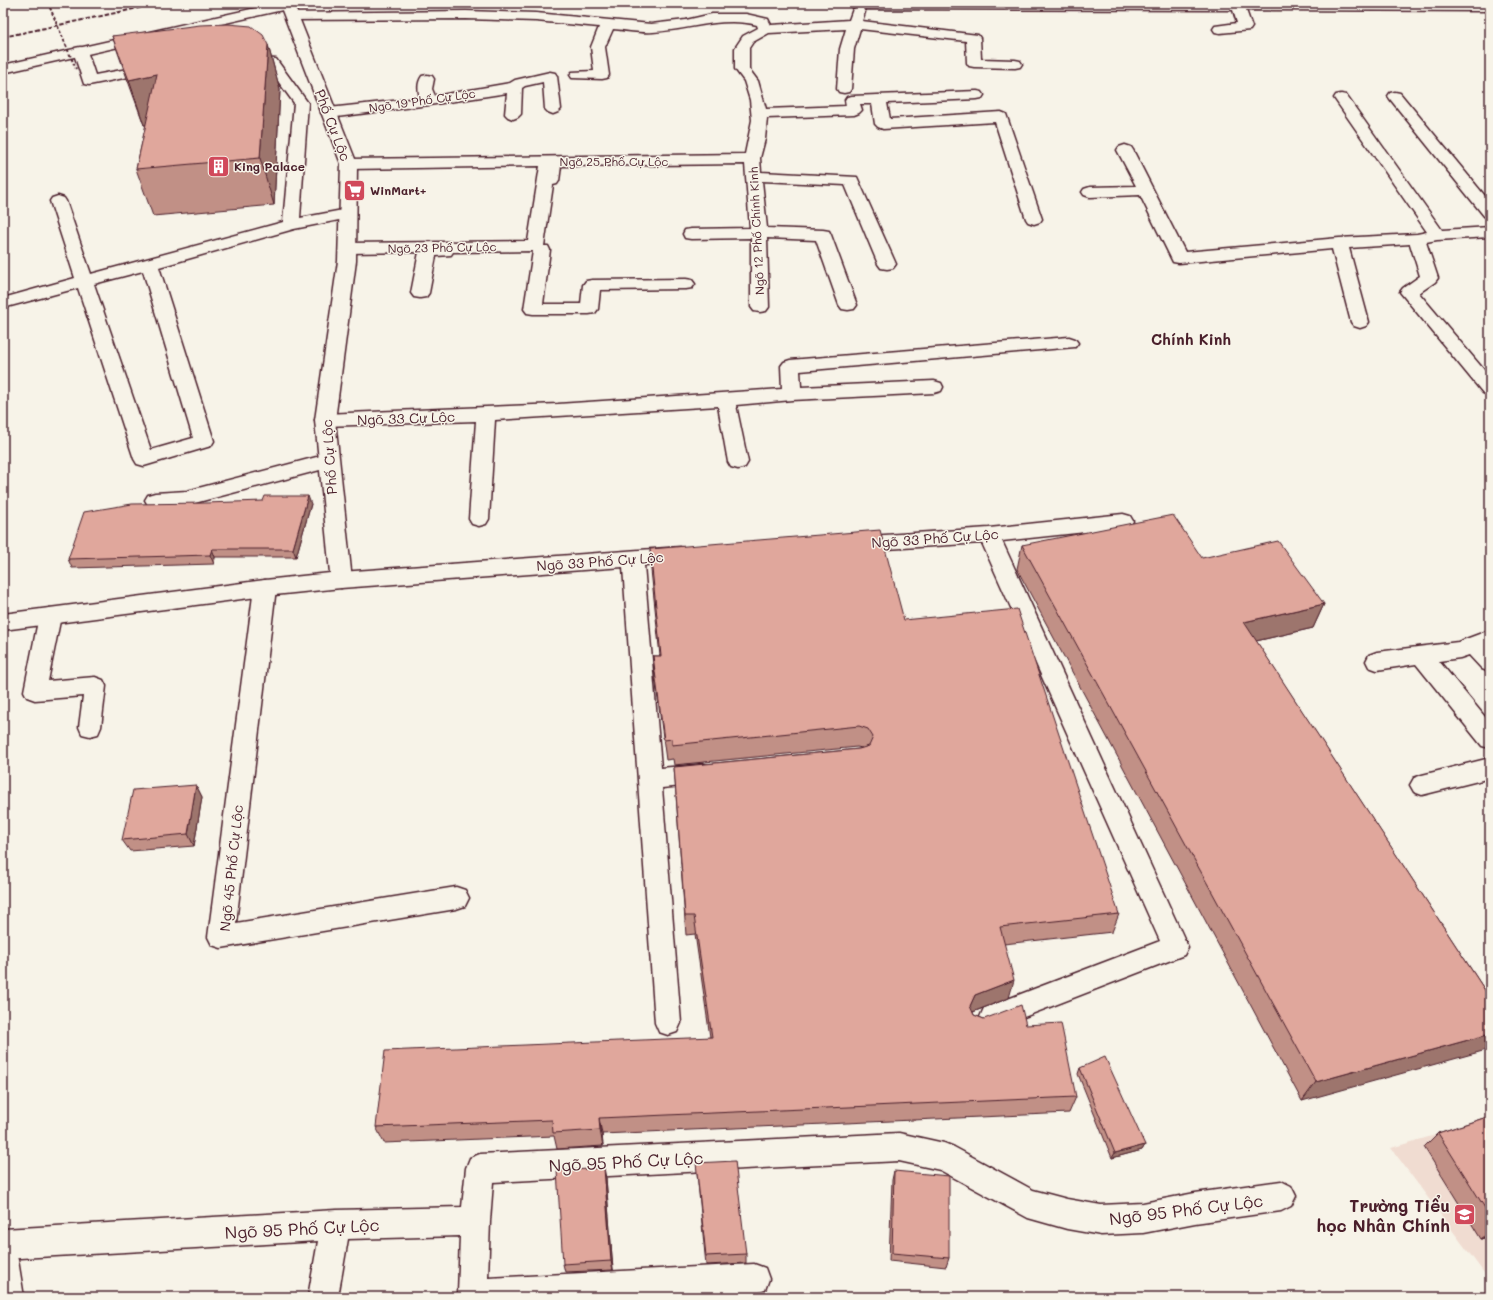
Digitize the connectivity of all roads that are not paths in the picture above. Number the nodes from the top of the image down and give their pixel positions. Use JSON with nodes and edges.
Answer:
{"nodes":[{"id":1,"x":713,"y":3,"type":"edge"},
{"id":2,"x":860,"y":4,"type":"edge"},
{"id":3,"x":1238,"y":6,"type":"junction"},
{"id":4,"x":1490,"y":6,"type":"edge"},
{"id":5,"x":292,"y":8,"type":"edge"},
{"id":6,"x":712,"y":18,"type":"junction"},
{"id":7,"x":607,"y":24,"type":"junction"},
{"id":8,"x":854,"y":24,"type":"junction"},
{"id":9,"x":766,"y":29,"type":"junction"},
{"id":10,"x":1220,"y":29,"type":"dead end"},
{"id":11,"x":80,"y":51,"type":"junction"},
{"id":12,"x":232,"y":61,"type":"edge"},
{"id":13,"x":171,"y":64,"type":"edge"},
{"id":14,"x":1015,"y":64,"type":"dead end"},
{"id":15,"x":3,"y":69,"type":"edge"},
{"id":16,"x":577,"y":75,"type":"dead end"},
{"id":17,"x":427,"y":79,"type":"dead end"},
{"id":18,"x":516,"y":87,"type":"junction"},
{"id":19,"x":844,"y":89,"type":"dead end"},
{"id":20,"x":977,"y":95,"type":"dead end"},
{"id":21,"x":1395,"y":96,"type":"dead end"},
{"id":22,"x":1341,"y":98,"type":"dead end"},
{"id":23,"x":879,"y":99,"type":"junction"},
{"id":24,"x":429,"y":101,"type":"junction"},
{"id":25,"x":553,"y":109,"type":"dead end"},
{"id":26,"x":329,"y":112,"type":"junction"},
{"id":27,"x":513,"y":114,"type":"dead end"},
{"id":28,"x":759,"y":114,"type":"junction"},
{"id":29,"x":1125,"y":150,"type":"dead end"},
{"id":30,"x":752,"y":159,"type":"junction"},
{"id":31,"x":349,"y":164,"type":"junction"},
{"id":32,"x":754,"y":176,"type":"junction"},
{"id":33,"x":1146,"y":190,"type":"junction"},
{"id":34,"x":1090,"y":192,"type":"dead end"},
{"id":35,"x":58,"y":201,"type":"dead end"},
{"id":36,"x":1490,"y":213,"type":"edge"},
{"id":37,"x":348,"y":214,"type":"junction"},
{"id":38,"x":1034,"y":219,"type":"dead end"},
{"id":39,"x":291,"y":225,"type":"junction"},
{"id":40,"x":1490,"y":232,"type":"edge"},
{"id":41,"x":759,"y":233,"type":"junction"},
{"id":42,"x":691,"y":234,"type":"dead end"},
{"id":43,"x":1437,"y":235,"type":"junction"},
{"id":44,"x":1417,"y":239,"type":"junction"},
{"id":45,"x":1339,"y":243,"type":"junction"},
{"id":46,"x":347,"y":248,"type":"junction"},
{"id":47,"x":539,"y":248,"type":"junction"},
{"id":48,"x":150,"y":263,"type":"junction"},
{"id":49,"x":887,"y":264,"type":"dead end"},
{"id":50,"x":84,"y":281,"type":"junction"},
{"id":51,"x":686,"y":284,"type":"dead end"},
{"id":52,"x":420,"y":293,"type":"dead end"},
{"id":53,"x":3,"y":302,"type":"edge"},
{"id":54,"x":848,"y":305,"type":"dead end"},
{"id":55,"x":760,"y":307,"type":"dead end"},
{"id":56,"x":1360,"y":322,"type":"dead end"},
{"id":57,"x":1069,"y":343,"type":"dead end"},
{"id":58,"x":934,"y":387,"type":"dead end"},
{"id":59,"x":1490,"y":389,"type":"edge"},
{"id":60,"x":792,"y":394,"type":"junction"},
{"id":61,"x":726,"y":400,"type":"junction"},
{"id":62,"x":486,"y":415,"type":"junction"},
{"id":63,"x":325,"y":420,"type":"junction"},
{"id":64,"x":328,"y":461,"type":"junction"},
{"id":65,"x":738,"y":462,"type":"dead end"},
{"id":66,"x":155,"y":500,"type":"dead end"},
{"id":67,"x":479,"y":519,"type":"dead end"},
{"id":68,"x":1123,"y":521,"type":"dead end"},
{"id":69,"x":990,"y":535,"type":"junction"},
{"id":70,"x":839,"y":545,"type":"edge"},
{"id":71,"x":696,"y":554,"type":"edge"},
{"id":72,"x":633,"y":558,"type":"junction"},
{"id":73,"x":341,"y":580,"type":"junction"},
{"id":74,"x":265,"y":588,"type":"junction"},
{"id":75,"x":50,"y":616,"type":"junction"},
{"id":76,"x":3,"y":622,"type":"edge"},
{"id":77,"x":1482,"y":641,"type":"edge"},
{"id":78,"x":1421,"y":655,"type":"junction"},
{"id":79,"x":1377,"y":661,"type":"dead end"},
{"id":80,"x":1490,"y":663,"type":"edge"},
{"id":81,"x":90,"y":726,"type":"dead end"},
{"id":82,"x":1490,"y":739,"type":"edge"},
{"id":83,"x":1490,"y":768,"type":"edge"},
{"id":84,"x":726,"y":771,"type":"edge"},
{"id":85,"x":649,"y":779,"type":"junction"},
{"id":86,"x":1422,"y":785,"type":"dead end"},
{"id":87,"x":456,"y":898,"type":"dead end"},
{"id":88,"x":668,"y":1023,"type":"dead end"},
{"id":89,"x":980,"y":1023,"type":"edge"},
{"id":90,"x":1281,"y":1196,"type":"dead end"},
{"id":91,"x":475,"y":1221,"type":"junction"},
{"id":92,"x":336,"y":1225,"type":"junction"},
{"id":93,"x":3,"y":1244,"type":"edge"},
{"id":94,"x":3,"y":1260,"type":"edge"},
{"id":95,"x":754,"y":1279,"type":"dead end"},
{"id":96,"x":9,"y":1297,"type":"edge"},
{"id":97,"x":323,"y":1297,"type":"edge"}],
"edges":[{"from":1,"to":6,"type":"street"},
{"from":2,"to":3,"type":"street"},
{"from":2,"to":8,"type":"street"},
{"from":3,"to":4,"type":"street"},
{"from":3,"to":10,"type":"street"},
{"from":5,"to":7,"type":"street"},
{"from":5,"to":11,"type":"street"},
{"from":5,"to":26,"type":"street","name":"Phố Cự Lộc"},
{"from":6,"to":7,"type":"street"},
{"from":6,"to":9,"type":"street"},
{"from":7,"to":16,"type":"street"},
{"from":8,"to":9,"type":"street"},
{"from":8,"to":14,"type":"street"},
{"from":8,"to":19,"type":"street"},
{"from":9,"to":28,"type":"street","name":"Ngõ 12 Phố Chính Kinh"},
{"from":11,"to":13,"type":"street"},
{"from":11,"to":15,"type":"street"},
{"from":12,"to":39,"type":"street"},
{"from":17,"to":24,"type":"street"},
{"from":18,"to":24,"type":"street","name":"Ngõ 19 Phố Cự Lộc"},
{"from":18,"to":25,"type":"street","name":"Ngõ 19 Phố Cự Lộc"},
{"from":18,"to":27,"type":"street"},
{"from":20,"to":23,"type":"street"},
{"from":21,"to":36,"type":"street"},
{"from":22,"to":43,"type":"street"},
{"from":23,"to":28,"type":"street"},
{"from":23,"to":38,"type":"street"},
{"from":24,"to":26,"type":"street","name":"Ngõ 19 Phố Cự Lộc"},
{"from":26,"to":31,"type":"street","name":"Phố Cự Lộc"},
{"from":28,"to":30,"type":"street","name":"Ngõ 12 Phố Chính Kinh"},
{"from":29,"to":33,"type":"street"},
{"from":30,"to":32,"type":"street","name":"Ngõ 12 Phố Chính Kinh"},
{"from":30,"to":47,"type":"street","name":"Ngõ 25 Phố Cự Lộc"},
{"from":31,"to":37,"type":"street","name":"Phố Cự Lộc"},
{"from":31,"to":47,"type":"street"},
{"from":32,"to":41,"type":"street","name":"Ngõ 12 Phố Chính Kinh"},
{"from":32,"to":49,"type":"street"},
{"from":33,"to":34,"type":"street"},
{"from":33,"to":45,"type":"street"},
{"from":35,"to":50,"type":"street"},
{"from":37,"to":39,"type":"street"},
{"from":37,"to":46,"type":"street","name":"Phố Cự Lộc"},
{"from":39,"to":48,"type":"street"},
{"from":40,"to":43,"type":"street"},
{"from":41,"to":42,"type":"street"},
{"from":41,"to":54,"type":"street"},
{"from":41,"to":55,"type":"street","name":"Ngõ 12 Phố Chính Kinh"},
{"from":43,"to":44,"type":"street"},
{"from":44,"to":45,"type":"street"},
{"from":44,"to":59,"type":"street"},
{"from":45,"to":56,"type":"street"},
{"from":46,"to":47,"type":"street","name":"Ngõ 23 Phố Cự Lộc"},
{"from":46,"to":63,"type":"street","name":"Phố Cự Lộc"},
{"from":47,"to":51,"type":"street"},
{"from":47,"to":52,"type":"street"},
{"from":48,"to":50,"type":"street"},
{"from":48,"to":50,"type":"street"},
{"from":50,"to":53,"type":"street"},
{"from":57,"to":60,"type":"street"},
{"from":58,"to":60,"type":"street"},
{"from":60,"to":61,"type":"street"},
{"from":61,"to":62,"type":"street"},
{"from":61,"to":65,"type":"street"},
{"from":62,"to":63,"type":"street","name":"Ngõ 33 Cự Lộc"},
{"from":62,"to":67,"type":"street"},
{"from":63,"to":64,"type":"street","name":"Phố Cự Lộc"},
{"from":64,"to":66,"type":"street"},
{"from":64,"to":73,"type":"street","name":"Phố Cự Lộc"},
{"from":68,"to":69,"type":"street","name":"Ngõ 33 Phố Cự Lộc"},
{"from":69,"to":70,"type":"street","name":"Ngõ 33 Phố Cự Lộc"},
{"from":69,"to":89,"type":"street"},
{"from":71,"to":72,"type":"street","name":"Ngõ 33 Phố Cự Lộc"},
{"from":72,"to":73,"type":"street","name":"Ngõ 33 Phố Cự Lộc"},
{"from":72,"to":85,"type":"street"},
{"from":73,"to":74,"type":"street"},
{"from":74,"to":75,"type":"street"},
{"from":74,"to":87,"type":"street","name":"Ngõ 45 Phố Cự Lộc"},
{"from":75,"to":76,"type":"street"},
{"from":75,"to":81,"type":"street"},
{"from":77,"to":78,"type":"street"},
{"from":77,"to":80,"type":"street"},
{"from":78,"to":79,"type":"street"},
{"from":78,"to":82,"type":"street"},
{"from":83,"to":86,"type":"street"},
{"from":84,"to":85,"type":"street"},
{"from":85,"to":88,"type":"street"},
{"from":90,"to":91,"type":"street","name":"Ngõ 95 Phố Cự Lộc"},
{"from":91,"to":92,"type":"street","name":"Ngõ 95 Phố Cự Lộc"},
{"from":91,"to":95,"type":"street"},
{"from":92,"to":93,"type":"street","name":"Ngõ 95 Phố Cự Lộc"},
{"from":92,"to":97,"type":"street"},
{"from":94,"to":96,"type":"street"}]}
